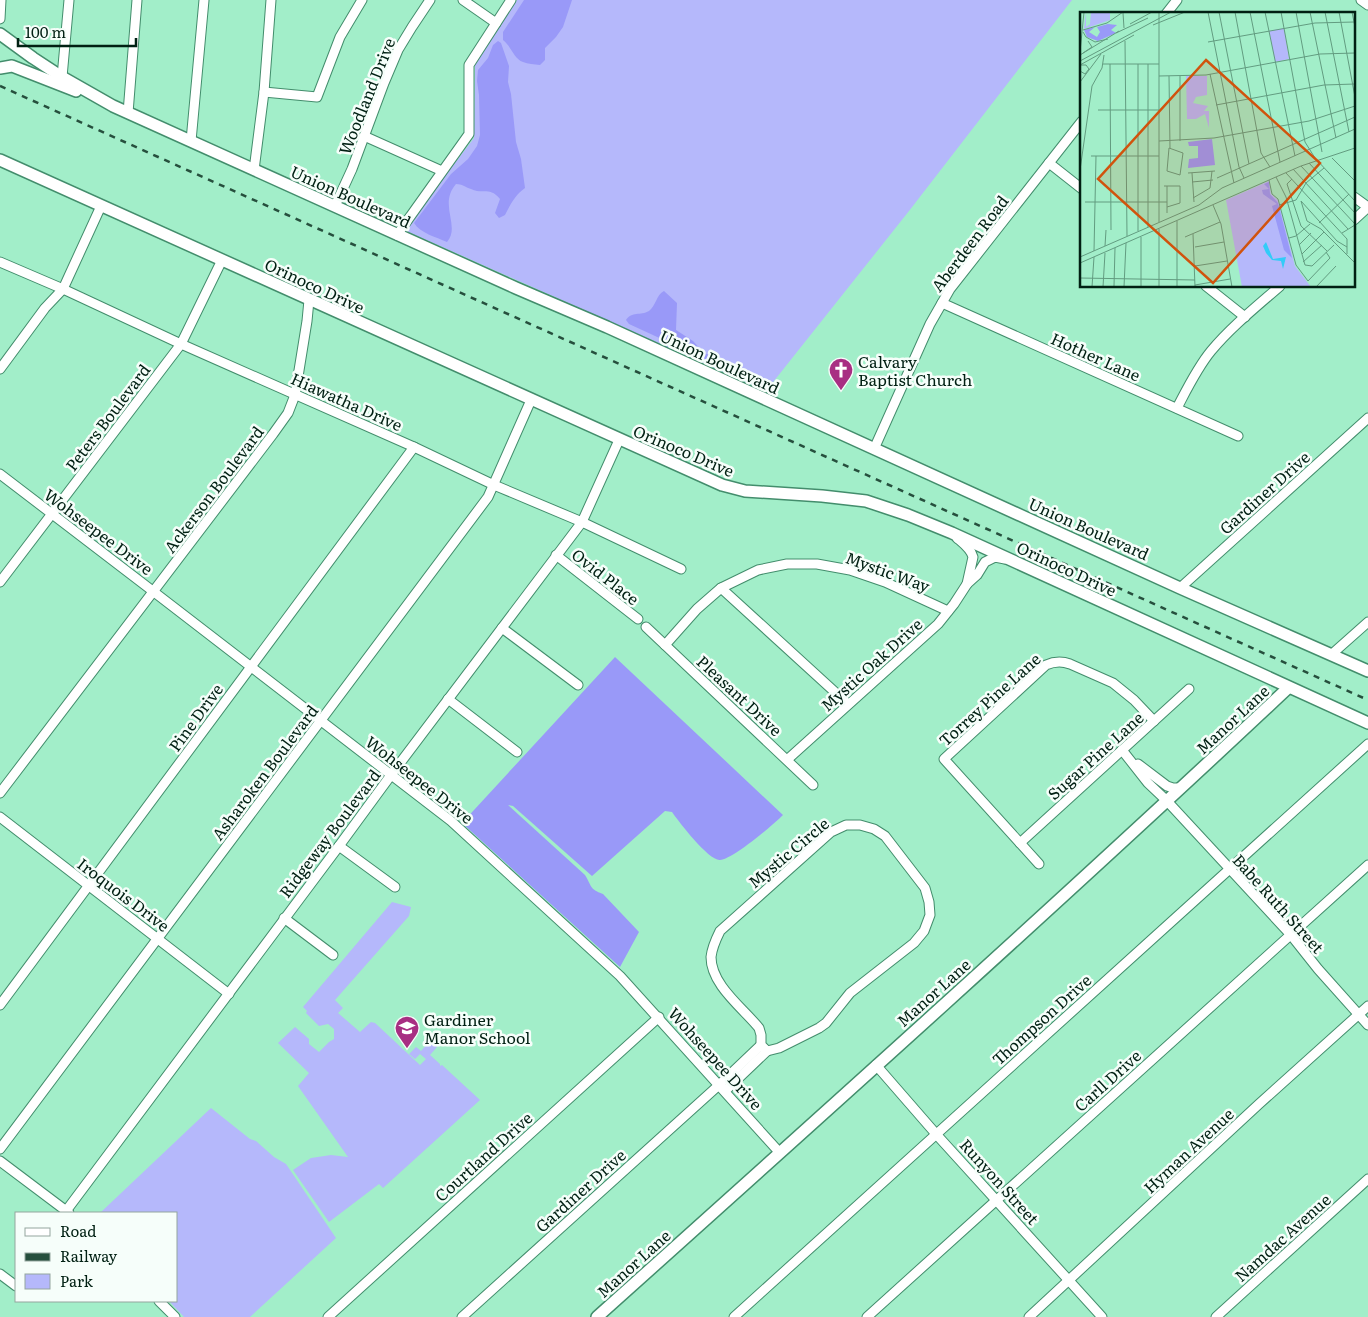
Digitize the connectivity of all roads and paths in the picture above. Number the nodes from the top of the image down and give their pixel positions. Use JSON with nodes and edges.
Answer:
{"nodes":[{"id":1,"x":1,"y":0,"type":"edge"},
{"id":2,"x":69,"y":0,"type":"edge"},
{"id":3,"x":137,"y":0,"type":"edge"},
{"id":4,"x":204,"y":0,"type":"edge"},
{"id":5,"x":271,"y":0,"type":"edge"},
{"id":6,"x":362,"y":0,"type":"edge"},
{"id":7,"x":430,"y":0,"type":"edge"},
{"id":8,"x":462,"y":0,"type":"edge"},
{"id":9,"x":511,"y":0,"type":"edge"},
{"id":10,"x":1177,"y":0,"type":"edge"},
{"id":11,"x":1361,"y":0,"type":"edge"},
{"id":12,"x":1368,"y":6,"type":"edge"},
{"id":13,"x":1168,"y":12,"type":"edge"},
{"id":14,"x":0,"y":19,"type":"edge"},
{"id":15,"x":496,"y":22,"type":"junction"},
{"id":16,"x":0,"y":34,"type":"edge"},
{"id":17,"x":0,"y":68,"type":"edge"},
{"id":18,"x":62,"y":76,"type":"junction"},
{"id":19,"x":264,"y":92,"type":"junction"},
{"id":20,"x":113,"y":106,"type":"junction"},
{"id":21,"x":128,"y":113,"type":"junction"},
{"id":22,"x":1080,"y":124,"type":"edge"},
{"id":23,"x":364,"y":136,"type":"junction"},
{"id":24,"x":191,"y":142,"type":"junction"},
{"id":25,"x":0,"y":160,"type":"edge"},
{"id":26,"x":1049,"y":163,"type":"junction"},
{"id":27,"x":254,"y":170,"type":"junction"},
{"id":28,"x":442,"y":171,"type":"junction"},
{"id":29,"x":1080,"y":187,"type":"edge"},
{"id":30,"x":1356,"y":198,"type":"edge"},
{"id":31,"x":101,"y":206,"type":"junction"},
{"id":32,"x":335,"y":206,"type":"junction"},
{"id":33,"x":1368,"y":207,"type":"edge"},
{"id":34,"x":1356,"y":218,"type":"edge"},
{"id":35,"x":398,"y":235,"type":"junction"},
{"id":36,"x":222,"y":260,"type":"junction"},
{"id":37,"x":0,"y":262,"type":"edge"},
{"id":38,"x":1209,"y":288,"type":"edge"},
{"id":39,"x":1278,"y":288,"type":"edge"},
{"id":40,"x":63,"y":289,"type":"junction"},
{"id":41,"x":309,"y":300,"type":"junction"},
{"id":42,"x":942,"y":303,"type":"junction"},
{"id":43,"x":1245,"y":317,"type":"junction"},
{"id":44,"x":181,"y":344,"type":"junction"},
{"id":45,"x":0,"y":369,"type":"edge"},
{"id":46,"x":295,"y":395,"type":"junction"},
{"id":47,"x":531,"y":400,"type":"junction"},
{"id":48,"x":1177,"y":408,"type":"junction"},
{"id":49,"x":1368,"y":418,"type":"edge"},
{"id":50,"x":1238,"y":436,"type":"dead end"},
{"id":51,"x":619,"y":440,"type":"junction"},
{"id":52,"x":414,"y":447,"type":"junction"},
{"id":53,"x":874,"y":449,"type":"junction"},
{"id":54,"x":0,"y":474,"type":"edge"},
{"id":55,"x":494,"y":485,"type":"junction"},
{"id":56,"x":51,"y":514,"type":"junction"},
{"id":57,"x":582,"y":522,"type":"junction"},
{"id":58,"x":952,"y":533,"type":"junction"},
{"id":59,"x":556,"y":556,"type":"junction"},
{"id":60,"x":1008,"y":559,"type":"junction"},
{"id":61,"x":681,"y":569,"type":"dead end"},
{"id":62,"x":0,"y":582,"type":"edge"},
{"id":63,"x":967,"y":584,"type":"junction"},
{"id":64,"x":721,"y":588,"type":"junction"},
{"id":65,"x":1180,"y":588,"type":"junction"},
{"id":66,"x":154,"y":592,"type":"junction"},
{"id":67,"x":948,"y":611,"type":"junction"},
{"id":68,"x":638,"y":619,"type":"dead end"},
{"id":69,"x":1368,"y":622,"type":"edge"},
{"id":70,"x":646,"y":627,"type":"dead end"},
{"id":71,"x":502,"y":628,"type":"junction"},
{"id":72,"x":665,"y":645,"type":"junction"},
{"id":73,"x":1332,"y":654,"type":"junction"},
{"id":74,"x":251,"y":667,"type":"junction"},
{"id":75,"x":1368,"y":671,"type":"edge"},
{"id":76,"x":578,"y":685,"type":"dead end"},
{"id":77,"x":1288,"y":688,"type":"junction"},
{"id":78,"x":1189,"y":689,"type":"dead end"},
{"id":79,"x":448,"y":700,"type":"junction"},
{"id":80,"x":848,"y":704,"type":"junction"},
{"id":81,"x":321,"y":720,"type":"junction"},
{"id":82,"x":1154,"y":721,"type":"junction"},
{"id":83,"x":1368,"y":723,"type":"edge"},
{"id":84,"x":1368,"y":744,"type":"edge"},
{"id":85,"x":517,"y":752,"type":"dead end"},
{"id":86,"x":1124,"y":753,"type":"junction"},
{"id":87,"x":788,"y":759,"type":"junction"},
{"id":88,"x":391,"y":775,"type":"junction"},
{"id":89,"x":813,"y":785,"type":"dead end"},
{"id":90,"x":1181,"y":788,"type":"junction"},
{"id":91,"x":0,"y":793,"type":"edge"},
{"id":92,"x":1167,"y":802,"type":"junction"},
{"id":93,"x":0,"y":818,"type":"edge"},
{"id":94,"x":1020,"y":843,"type":"junction"},
{"id":95,"x":339,"y":846,"type":"junction"},
{"id":96,"x":1039,"y":864,"type":"dead end"},
{"id":97,"x":1368,"y":865,"type":"edge"},
{"id":98,"x":1230,"y":870,"type":"junction"},
{"id":99,"x":89,"y":886,"type":"junction"},
{"id":100,"x":395,"y":887,"type":"dead end"},
{"id":101,"x":284,"y":918,"type":"junction"},
{"id":102,"x":1291,"y":935,"type":"junction"},
{"id":103,"x":158,"y":939,"type":"junction"},
{"id":104,"x":333,"y":955,"type":"dead end"},
{"id":105,"x":229,"y":994,"type":"junction"},
{"id":106,"x":0,"y":1005,"type":"edge"},
{"id":107,"x":1368,"y":1006,"type":"edge"},
{"id":108,"x":1359,"y":1015,"type":"junction"},
{"id":109,"x":659,"y":1017,"type":"junction"},
{"id":110,"x":1368,"y":1025,"type":"edge"},
{"id":111,"x":764,"y":1048,"type":"junction"},
{"id":112,"x":876,"y":1066,"type":"junction"},
{"id":113,"x":722,"y":1088,"type":"junction"},
{"id":114,"x":936,"y":1134,"type":"junction"},
{"id":115,"x":0,"y":1149,"type":"edge"},
{"id":116,"x":780,"y":1152,"type":"junction"},
{"id":117,"x":0,"y":1161,"type":"edge"},
{"id":118,"x":1368,"y":1179,"type":"edge"},
{"id":119,"x":997,"y":1200,"type":"junction"},
{"id":120,"x":68,"y":1212,"type":"edge"},
{"id":121,"x":0,"y":1274,"type":"edge"},
{"id":122,"x":1069,"y":1280,"type":"junction"},
{"id":123,"x":15,"y":1285,"type":"edge"},
{"id":124,"x":160,"y":1302,"type":"edge"},
{"id":125,"x":175,"y":1317,"type":"edge"},
{"id":126,"x":328,"y":1317,"type":"edge"},
{"id":127,"x":462,"y":1317,"type":"edge"},
{"id":128,"x":597,"y":1317,"type":"edge"},
{"id":129,"x":734,"y":1317,"type":"edge"},
{"id":130,"x":868,"y":1317,"type":"edge"},
{"id":131,"x":1029,"y":1317,"type":"edge"},
{"id":132,"x":1102,"y":1317,"type":"edge"},
{"id":133,"x":1216,"y":1317,"type":"edge"}],
"edges":[{"from":1,"to":14,"type":"street"},
{"from":2,"to":18,"type":"street"},
{"from":3,"to":21,"type":"street"},
{"from":4,"to":24,"type":"street"},
{"from":5,"to":19,"type":"street"},
{"from":6,"to":19,"type":"street"},
{"from":7,"to":23,"type":"street","name":"Woodland Drive"},
{"from":8,"to":15,"type":"street"},
{"from":9,"to":15,"type":"street"},
{"from":10,"to":13,"type":"street"},
{"from":11,"to":12,"type":"street"},
{"from":15,"to":28,"type":"street"},
{"from":16,"to":18,"type":"street","name":"Union Boulevard"},
{"from":17,"to":20,"type":"street"},
{"from":18,"to":20,"type":"street","name":"Union Boulevard"},
{"from":19,"to":27,"type":"street"},
{"from":20,"to":21,"type":"street","name":"Union Boulevard"},
{"from":21,"to":24,"type":"street","name":"Union Boulevard"},
{"from":22,"to":26,"type":"street","name":"Aberdeen Road"},
{"from":23,"to":28,"type":"street"},
{"from":23,"to":32,"type":"street","name":"Woodland Drive"},
{"from":24,"to":27,"type":"street","name":"Union Boulevard"},
{"from":25,"to":31,"type":"street","name":"Orinoco Drive"},
{"from":26,"to":29,"type":"street"},
{"from":26,"to":42,"type":"street","name":"Aberdeen Road"},
{"from":27,"to":32,"type":"street","name":"Union Boulevard"},
{"from":28,"to":35,"type":"street"},
{"from":30,"to":33,"type":"street"},
{"from":31,"to":36,"type":"street","name":"Orinoco Drive"},
{"from":31,"to":40,"type":"street"},
{"from":32,"to":35,"type":"street","name":"Union Boulevard"},
{"from":33,"to":34,"type":"street"},
{"from":35,"to":53,"type":"street","name":"Union Boulevard"},
{"from":36,"to":41,"type":"street","name":"Orinoco Drive"},
{"from":36,"to":44,"type":"street","name":"Peters Boulevard"},
{"from":37,"to":40,"type":"street","name":"Hiawatha Drive"},
{"from":38,"to":43,"type":"street"},
{"from":39,"to":43,"type":"street"},
{"from":40,"to":44,"type":"street","name":"Hiawatha Drive"},
{"from":40,"to":45,"type":"street"},
{"from":41,"to":46,"type":"street","name":"Ackerson Boulevard"},
{"from":41,"to":47,"type":"street","name":"Orinoco Drive"},
{"from":42,"to":48,"type":"street","name":"Hother Lane"},
{"from":42,"to":53,"type":"street","name":"Aberdeen Road"},
{"from":43,"to":48,"type":"street"},
{"from":44,"to":46,"type":"street","name":"Hiawatha Drive"},
{"from":44,"to":56,"type":"street","name":"Peters Boulevard"},
{"from":46,"to":52,"type":"street","name":"Hiawatha Drive"},
{"from":46,"to":66,"type":"street","name":"Ackerson Boulevard"},
{"from":47,"to":51,"type":"street","name":"Orinoco Drive"},
{"from":47,"to":55,"type":"street","name":"Asharoken Boulevard"},
{"from":48,"to":50,"type":"street","name":"Hother Lane"},
{"from":49,"to":65,"type":"street","name":"Gardiner Drive"},
{"from":51,"to":57,"type":"street","name":"Ridgeway Boulevard"},
{"from":51,"to":58,"type":"street","name":"Orinoco Drive"},
{"from":52,"to":55,"type":"street","name":"Hiawatha Drive"},
{"from":52,"to":74,"type":"street","name":"Pine Drive"},
{"from":53,"to":65,"type":"street","name":"Union Boulevard"},
{"from":54,"to":56,"type":"street","name":"Wohseepee Drive"},
{"from":55,"to":57,"type":"street","name":"Hiawatha Drive"},
{"from":55,"to":81,"type":"street","name":"Asharoken Boulevard"},
{"from":56,"to":62,"type":"street","name":"Peters Boulevard"},
{"from":56,"to":66,"type":"street","name":"Wohseepee Drive"},
{"from":57,"to":59,"type":"street","name":"Ridgeway Boulevard"},
{"from":57,"to":61,"type":"street","name":"Hiawatha Drive"},
{"from":58,"to":60,"type":"street","name":"Orinoco Drive"},
{"from":58,"to":63,"type":"street","name":"Mystic Oak Drive"},
{"from":59,"to":68,"type":"street","name":"Ovid Place"},
{"from":59,"to":71,"type":"street","name":"Ridgeway Boulevard"},
{"from":60,"to":63,"type":"street","name":"Mystic Oak Drive"},
{"from":60,"to":77,"type":"street","name":"Orinoco Drive"},
{"from":63,"to":67,"type":"street","name":"Mystic Oak Drive"},
{"from":64,"to":67,"type":"street","name":"Mystic Way"},
{"from":64,"to":72,"type":"street","name":"Mystic Way"},
{"from":64,"to":80,"type":"street"},
{"from":65,"to":73,"type":"street","name":"Union Boulevard"},
{"from":66,"to":74,"type":"street","name":"Wohseepee Drive"},
{"from":66,"to":91,"type":"street","name":"Ackerson Boulevard"},
{"from":67,"to":80,"type":"street","name":"Mystic Oak Drive"},
{"from":69,"to":73,"type":"street"},
{"from":70,"to":72,"type":"street","name":"Pleasant Drive"},
{"from":71,"to":76,"type":"street"},
{"from":71,"to":79,"type":"street","name":"Ridgeway Boulevard"},
{"from":72,"to":87,"type":"street","name":"Pleasant Drive"},
{"from":73,"to":75,"type":"street","name":"Union Boulevard"},
{"from":74,"to":81,"type":"street","name":"Wohseepee Drive"},
{"from":74,"to":99,"type":"street","name":"Pine Drive"},
{"from":77,"to":83,"type":"street","name":"Orinoco Drive"},
{"from":77,"to":90,"type":"street","name":"Manor Lane"},
{"from":78,"to":82,"type":"street","name":"Sugar Pine Lane"},
{"from":79,"to":85,"type":"street"},
{"from":79,"to":88,"type":"street","name":"Ridgeway Boulevard"},
{"from":80,"to":87,"type":"street","name":"Mystic Oak Drive"},
{"from":81,"to":88,"type":"street","name":"Wohseepee Drive"},
{"from":81,"to":103,"type":"street","name":"Asharoken Boulevard"},
{"from":82,"to":86,"type":"street","name":"Sugar Pine Lane"},
{"from":82,"to":94,"type":"street","name":"Torrey Pine Lane"},
{"from":84,"to":98,"type":"street","name":"Thompson Drive"},
{"from":86,"to":90,"type":"street"},
{"from":86,"to":92,"type":"street","name":"Babe Ruth Street"},
{"from":86,"to":94,"type":"street","name":"Sugar Pine Lane"},
{"from":87,"to":89,"type":"street","name":"Pleasant Drive"},
{"from":88,"to":95,"type":"street","name":"Ridgeway Boulevard"},
{"from":88,"to":109,"type":"street","name":"Wohseepee Drive"},
{"from":90,"to":92,"type":"street","name":"Manor Lane"},
{"from":92,"to":98,"type":"street","name":"Babe Ruth Street"},
{"from":92,"to":112,"type":"street","name":"Manor Lane"},
{"from":93,"to":99,"type":"street","name":"Iroquois Drive"},
{"from":94,"to":96,"type":"street"},
{"from":95,"to":100,"type":"street"},
{"from":95,"to":101,"type":"street","name":"Ridgeway Boulevard"},
{"from":97,"to":102,"type":"street","name":"Carll Drive"},
{"from":98,"to":102,"type":"street","name":"Babe Ruth Street"},
{"from":98,"to":114,"type":"street","name":"Thompson Drive"},
{"from":99,"to":103,"type":"street","name":"Iroquois Drive"},
{"from":99,"to":106,"type":"street","name":"Pine Drive"},
{"from":101,"to":104,"type":"street"},
{"from":101,"to":105,"type":"street","name":"Ridgeway Boulevard"},
{"from":102,"to":108,"type":"street","name":"Babe Ruth Street"},
{"from":102,"to":119,"type":"street","name":"Carll Drive"},
{"from":103,"to":105,"type":"street","name":"Iroquois Drive"},
{"from":103,"to":115,"type":"street","name":"Asharoken Boulevard"},
{"from":105,"to":120,"type":"street","name":"Ridgeway Boulevard"},
{"from":107,"to":108,"type":"street","name":"Hyman Avenue"},
{"from":108,"to":110,"type":"street","name":"Babe Ruth Street"},
{"from":108,"to":122,"type":"street","name":"Hyman Avenue"},
{"from":109,"to":113,"type":"street","name":"Wohseepee Drive"},
{"from":109,"to":126,"type":"street","name":"Courtland Drive"},
{"from":111,"to":111,"type":"street","name":"Mystic Circle"},
{"from":111,"to":113,"type":"street","name":"Mystic Circle"},
{"from":112,"to":114,"type":"street","name":"Runyon Street"},
{"from":112,"to":116,"type":"street","name":"Manor Lane"},
{"from":113,"to":116,"type":"street","name":"Wohseepee Drive"},
{"from":113,"to":127,"type":"street","name":"Gardiner Drive"},
{"from":114,"to":119,"type":"street","name":"Runyon Street"},
{"from":114,"to":129,"type":"street","name":"Thompson Drive"},
{"from":116,"to":128,"type":"street","name":"Manor Lane"},
{"from":117,"to":120,"type":"street"},
{"from":118,"to":133,"type":"street","name":"Namdac Avenue"},
{"from":119,"to":122,"type":"street","name":"Runyon Street"},
{"from":119,"to":130,"type":"street","name":"Carll Drive"},
{"from":121,"to":123,"type":"street"},
{"from":122,"to":131,"type":"street","name":"Hyman Avenue"},
{"from":122,"to":132,"type":"street","name":"Runyon Street"},
{"from":124,"to":125,"type":"street"}]}
